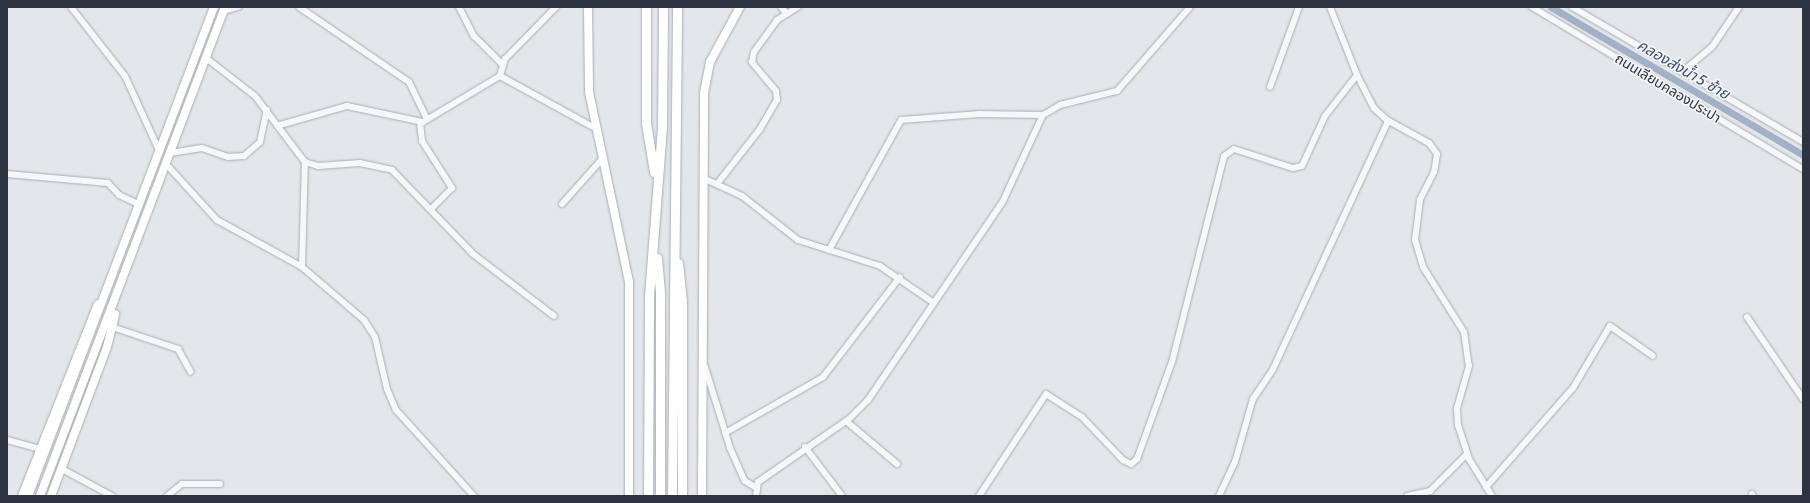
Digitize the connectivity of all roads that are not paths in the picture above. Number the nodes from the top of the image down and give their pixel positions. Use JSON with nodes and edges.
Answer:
{"nodes":[{"id":1,"x":71,"y":7,"type":"edge"},
{"id":2,"x":214,"y":7,"type":"edge"},
{"id":3,"x":238,"y":7,"type":"edge"},
{"id":4,"x":299,"y":7,"type":"edge"},
{"id":5,"x":459,"y":7,"type":"edge"},
{"id":6,"x":556,"y":7,"type":"edge"},
{"id":7,"x":588,"y":7,"type":"edge"},
{"id":8,"x":646,"y":7,"type":"edge"},
{"id":9,"x":663,"y":7,"type":"edge"},
{"id":10,"x":677,"y":7,"type":"edge"},
{"id":11,"x":740,"y":7,"type":"edge"},
{"id":12,"x":781,"y":7,"type":"edge"},
{"id":13,"x":798,"y":7,"type":"edge"},
{"id":14,"x":1190,"y":7,"type":"edge"},
{"id":15,"x":1299,"y":7,"type":"edge"},
{"id":16,"x":1330,"y":7,"type":"edge"},
{"id":17,"x":1532,"y":7,"type":"edge"},
{"id":18,"x":1572,"y":7,"type":"edge"},
{"id":19,"x":1739,"y":7,"type":"edge"},
{"id":20,"x":224,"y":9,"type":"edge"},
{"id":21,"x":787,"y":14,"type":"junction"},
{"id":22,"x":206,"y":58,"type":"junction"},
{"id":23,"x":502,"y":65,"type":"junction"},
{"id":24,"x":1682,"y":72,"type":"junction"},
{"id":25,"x":500,"y":75,"type":"junction"},
{"id":26,"x":1357,"y":75,"type":"junction"},
{"id":27,"x":1270,"y":87,"type":"dead end"},
{"id":28,"x":267,"y":110,"type":"junction"},
{"id":29,"x":1043,"y":115,"type":"junction"},
{"id":30,"x":427,"y":119,"type":"junction"},
{"id":31,"x":1388,"y":121,"type":"junction"},
{"id":32,"x":420,"y":122,"type":"junction"},
{"id":33,"x":280,"y":125,"type":"junction"},
{"id":34,"x":597,"y":129,"type":"junction"},
{"id":35,"x":1803,"y":142,"type":"edge"},
{"id":36,"x":158,"y":148,"type":"junction"},
{"id":37,"x":170,"y":153,"type":"junction"},
{"id":38,"x":603,"y":158,"type":"junction"},
{"id":39,"x":306,"y":162,"type":"junction"},
{"id":40,"x":166,"y":164,"type":"junction"},
{"id":41,"x":1803,"y":169,"type":"edge"},
{"id":42,"x":7,"y":174,"type":"edge"},
{"id":43,"x":656,"y":178,"type":"junction"},
{"id":44,"x":703,"y":178,"type":"junction"},
{"id":45,"x":717,"y":184,"type":"junction"},
{"id":46,"x":138,"y":204,"type":"junction"},
{"id":47,"x":562,"y":204,"type":"dead end"},
{"id":48,"x":432,"y":208,"type":"junction"},
{"id":49,"x":132,"y":220,"type":"junction"},
{"id":50,"x":145,"y":223,"type":"junction"},
{"id":51,"x":655,"y":249,"type":"junction"},
{"id":52,"x":676,"y":249,"type":"junction"},
{"id":53,"x":829,"y":250,"type":"junction"},
{"id":54,"x":302,"y":267,"type":"junction"},
{"id":55,"x":900,"y":277,"type":"junction"},
{"id":56,"x":108,"y":288,"type":"junction"},
{"id":57,"x":116,"y":299,"type":"junction"},
{"id":58,"x":934,"y":303,"type":"junction"},
{"id":59,"x":554,"y":316,"type":"dead end"},
{"id":60,"x":1747,"y":317,"type":"dead end"},
{"id":61,"x":112,"y":327,"type":"junction"},
{"id":62,"x":1653,"y":356,"type":"dead end"},
{"id":63,"x":702,"y":358,"type":"junction"},
{"id":64,"x":191,"y":372,"type":"dead end"},
{"id":65,"x":1803,"y":399,"type":"edge"},
{"id":66,"x":846,"y":421,"type":"junction"},
{"id":67,"x":725,"y":432,"type":"junction"},
{"id":68,"x":7,"y":440,"type":"edge"},
{"id":69,"x":805,"y":447,"type":"junction"},
{"id":70,"x":40,"y":449,"type":"junction"},
{"id":71,"x":1467,"y":454,"type":"junction"},
{"id":72,"x":897,"y":464,"type":"dead end"},
{"id":73,"x":62,"y":469,"type":"junction"},
{"id":74,"x":220,"y":484,"type":"dead end"},
{"id":75,"x":755,"y":486,"type":"junction"},
{"id":76,"x":1486,"y":486,"type":"junction"},
{"id":77,"x":22,"y":496,"type":"edge"},
{"id":78,"x":28,"y":496,"type":"edge"},
{"id":79,"x":40,"y":496,"type":"edge"},
{"id":80,"x":51,"y":496,"type":"edge"},
{"id":81,"x":112,"y":496,"type":"edge"},
{"id":82,"x":167,"y":496,"type":"edge"},
{"id":83,"x":474,"y":496,"type":"edge"},
{"id":84,"x":629,"y":496,"type":"edge"},
{"id":85,"x":648,"y":496,"type":"edge"},
{"id":86,"x":660,"y":496,"type":"edge"},
{"id":87,"x":672,"y":496,"type":"edge"},
{"id":88,"x":682,"y":496,"type":"edge"},
{"id":89,"x":702,"y":496,"type":"edge"},
{"id":90,"x":756,"y":496,"type":"edge"},
{"id":91,"x":842,"y":496,"type":"edge"},
{"id":92,"x":979,"y":496,"type":"edge"},
{"id":93,"x":1219,"y":496,"type":"edge"},
{"id":94,"x":1407,"y":496,"type":"edge"},
{"id":95,"x":1492,"y":496,"type":"edge"}],
"edges":[{"from":1,"to":36,"type":"street"},
{"from":2,"to":36,"type":"main road"},
{"from":3,"to":20,"type":"street"},
{"from":4,"to":30,"type":"street"},
{"from":5,"to":23,"type":"street"},
{"from":6,"to":23,"type":"street"},
{"from":7,"to":34,"type":"main road"},
{"from":8,"to":43,"type":"highway"},
{"from":9,"to":43,"type":"highway"},
{"from":10,"to":52,"type":"highway"},
{"from":11,"to":44,"type":"main road"},
{"from":12,"to":21,"type":"street"},
{"from":13,"to":21,"type":"street"},
{"from":14,"to":29,"type":"street"},
{"from":15,"to":27,"type":"street"},
{"from":16,"to":26,"type":"street"},
{"from":17,"to":41,"type":"street","name":"ถนนเลียบคลองประปา"},
{"from":18,"to":24,"type":"street"},
{"from":19,"to":24,"type":"street"},
{"from":20,"to":22,"type":"main road"},
{"from":21,"to":45,"type":"street"},
{"from":22,"to":28,"type":"street"},
{"from":22,"to":37,"type":"main road"},
{"from":23,"to":25,"type":"street"},
{"from":24,"to":35,"type":"street"},
{"from":25,"to":30,"type":"street"},
{"from":25,"to":34,"type":"street"},
{"from":26,"to":31,"type":"street"},
{"from":26,"to":92,"type":"street"},
{"from":28,"to":33,"type":"street"},
{"from":28,"to":37,"type":"street"},
{"from":29,"to":53,"type":"street"},
{"from":29,"to":58,"type":"street"},
{"from":30,"to":32,"type":"street"},
{"from":31,"to":71,"type":"street"},
{"from":31,"to":93,"type":"street"},
{"from":32,"to":33,"type":"street"},
{"from":32,"to":48,"type":"street"},
{"from":33,"to":39,"type":"street"},
{"from":34,"to":38,"type":"main road"},
{"from":36,"to":46,"type":"main road"},
{"from":37,"to":40,"type":"main road"},
{"from":38,"to":47,"type":"street"},
{"from":38,"to":84,"type":"main road"},
{"from":39,"to":48,"type":"street"},
{"from":39,"to":54,"type":"street"},
{"from":40,"to":50,"type":"main road"},
{"from":40,"to":54,"type":"street"},
{"from":42,"to":46,"type":"street"},
{"from":43,"to":51,"type":"highway"},
{"from":44,"to":45,"type":"street"},
{"from":44,"to":63,"type":"main road"},
{"from":45,"to":53,"type":"street"},
{"from":46,"to":49,"type":"main road"},
{"from":48,"to":59,"type":"street"},
{"from":49,"to":50,"type":"main road"},
{"from":49,"to":56,"type":"main road"},
{"from":50,"to":57,"type":"main road"},
{"from":51,"to":85,"type":"highway"},
{"from":51,"to":86,"type":"highway"},
{"from":52,"to":87,"type":"highway"},
{"from":52,"to":88,"type":"highway"},
{"from":53,"to":55,"type":"street"},
{"from":54,"to":83,"type":"street"},
{"from":55,"to":58,"type":"street"},
{"from":55,"to":67,"type":"street"},
{"from":56,"to":70,"type":"main road"},
{"from":56,"to":78,"type":"main road"},
{"from":57,"to":61,"type":"main road"},
{"from":57,"to":79,"type":"main road"},
{"from":58,"to":66,"type":"street"},
{"from":60,"to":65,"type":"street"},
{"from":61,"to":64,"type":"street"},
{"from":61,"to":73,"type":"main road"},
{"from":62,"to":76,"type":"street"},
{"from":63,"to":67,"type":"street"},
{"from":63,"to":89,"type":"main road"},
{"from":66,"to":69,"type":"street"},
{"from":66,"to":72,"type":"street"},
{"from":67,"to":75,"type":"street"},
{"from":68,"to":70,"type":"street"},
{"from":69,"to":75,"type":"street"},
{"from":69,"to":91,"type":"street"},
{"from":70,"to":77,"type":"main road"},
{"from":71,"to":76,"type":"street"},
{"from":71,"to":94,"type":"street"},
{"from":73,"to":80,"type":"main road"},
{"from":73,"to":81,"type":"street"},
{"from":74,"to":82,"type":"street"},
{"from":75,"to":90,"type":"street"},
{"from":76,"to":95,"type":"street"}]}
